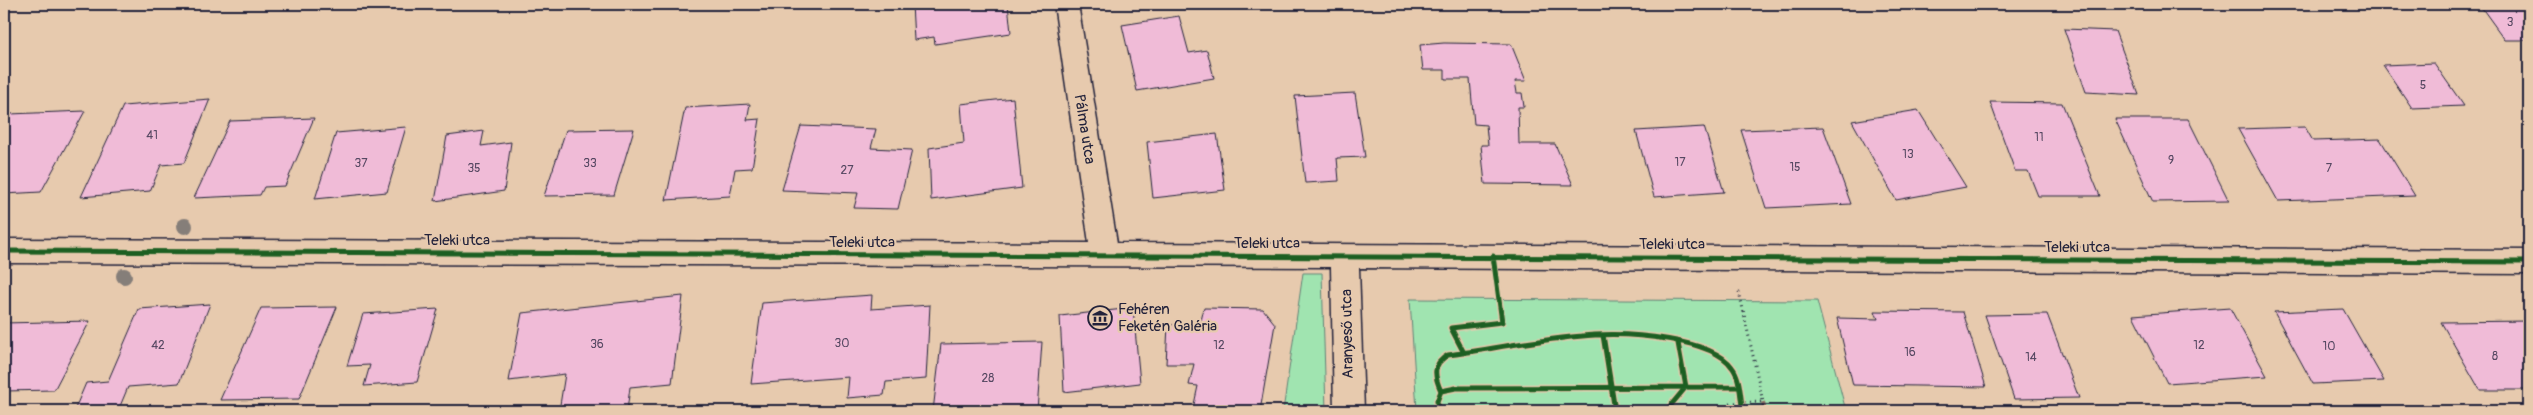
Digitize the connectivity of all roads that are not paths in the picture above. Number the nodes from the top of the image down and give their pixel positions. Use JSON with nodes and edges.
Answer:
{"nodes":[{"id":1,"x":1066,"y":4,"type":"edge"},
{"id":2,"x":4,"y":251,"type":"edge"},
{"id":3,"x":1105,"y":255,"type":"junction"},
{"id":4,"x":1345,"y":256,"type":"junction"},
{"id":5,"x":2529,"y":262,"type":"edge"},
{"id":6,"x":1349,"y":411,"type":"edge"}],
"edges":[{"from":1,"to":3,"type":"street","name":"Pálma utca"},
{"from":2,"to":3,"type":"street","name":"Teleki utca"},
{"from":3,"to":4,"type":"street","name":"Teleki utca"},
{"from":4,"to":5,"type":"street","name":"Teleki utca"},
{"from":4,"to":6,"type":"street","name":"Aranyeső utca"}]}
